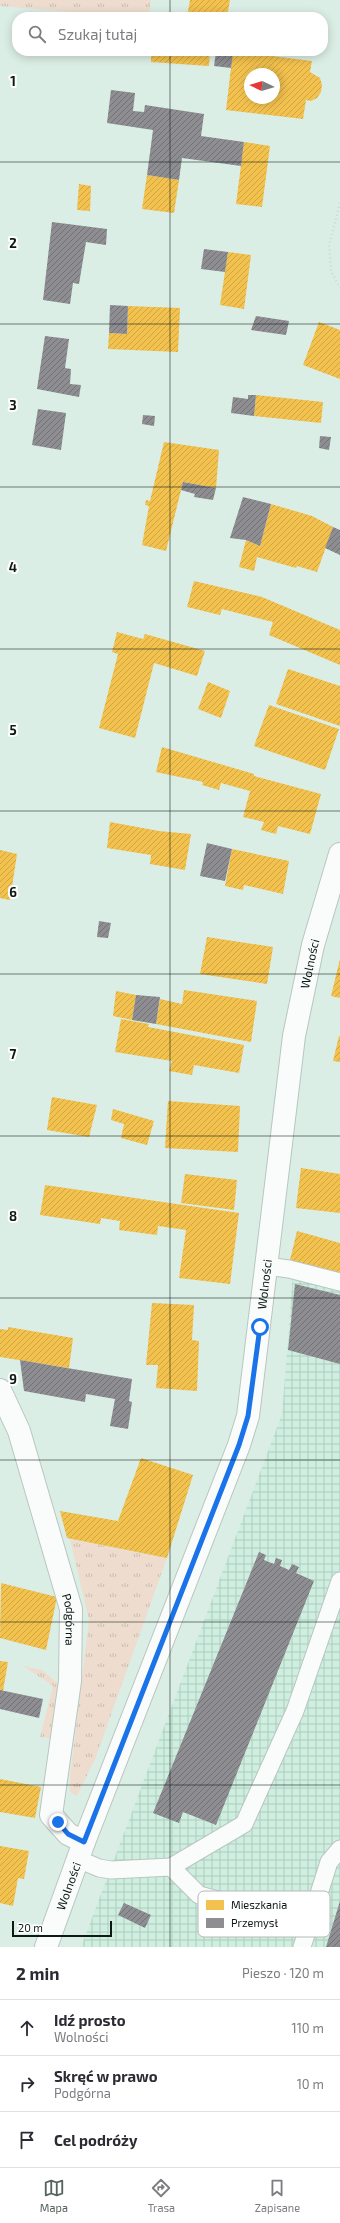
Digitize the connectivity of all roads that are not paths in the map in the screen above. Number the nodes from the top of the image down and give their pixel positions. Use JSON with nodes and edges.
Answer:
{"nodes":[{"id":1,"x":340,"y":854,"type":"edge"},
{"id":2,"x":266,"y":1266,"type":"junction"},
{"id":3,"x":340,"y":1282,"type":"edge"},
{"id":4,"x":0,"y":1390,"type":"edge"},
{"id":5,"x":340,"y":1581,"type":"edge"},
{"id":6,"x":340,"y":1850,"type":"edge"},
{"id":7,"x":81,"y":1851,"type":"junction"},
{"id":8,"x":170,"y":1867,"type":"junction"},
{"id":9,"x":320,"y":1891,"type":"edge"},
{"id":10,"x":198,"y":1894,"type":"edge"},
{"id":11,"x":305,"y":1937,"type":"edge"},
{"id":12,"x":46,"y":1947,"type":"edge"},
{"id":13,"x":302,"y":1947,"type":"edge"}],
"edges":[{"from":1,"to":2,"type":"street","name":"Wolności"},
{"from":2,"to":3,"type":"lane"},
{"from":2,"to":7,"type":"street","name":"Wolności"},
{"from":4,"to":7,"type":"street","name":"Podgórna"},
{"from":5,"to":8,"type":"lane"},
{"from":6,"to":9,"type":"lane"},
{"from":7,"to":8,"type":"lane"},
{"from":7,"to":12,"type":"street","name":"Wolności"},
{"from":8,"to":10,"type":"lane"},
{"from":11,"to":13,"type":"lane"}]}
